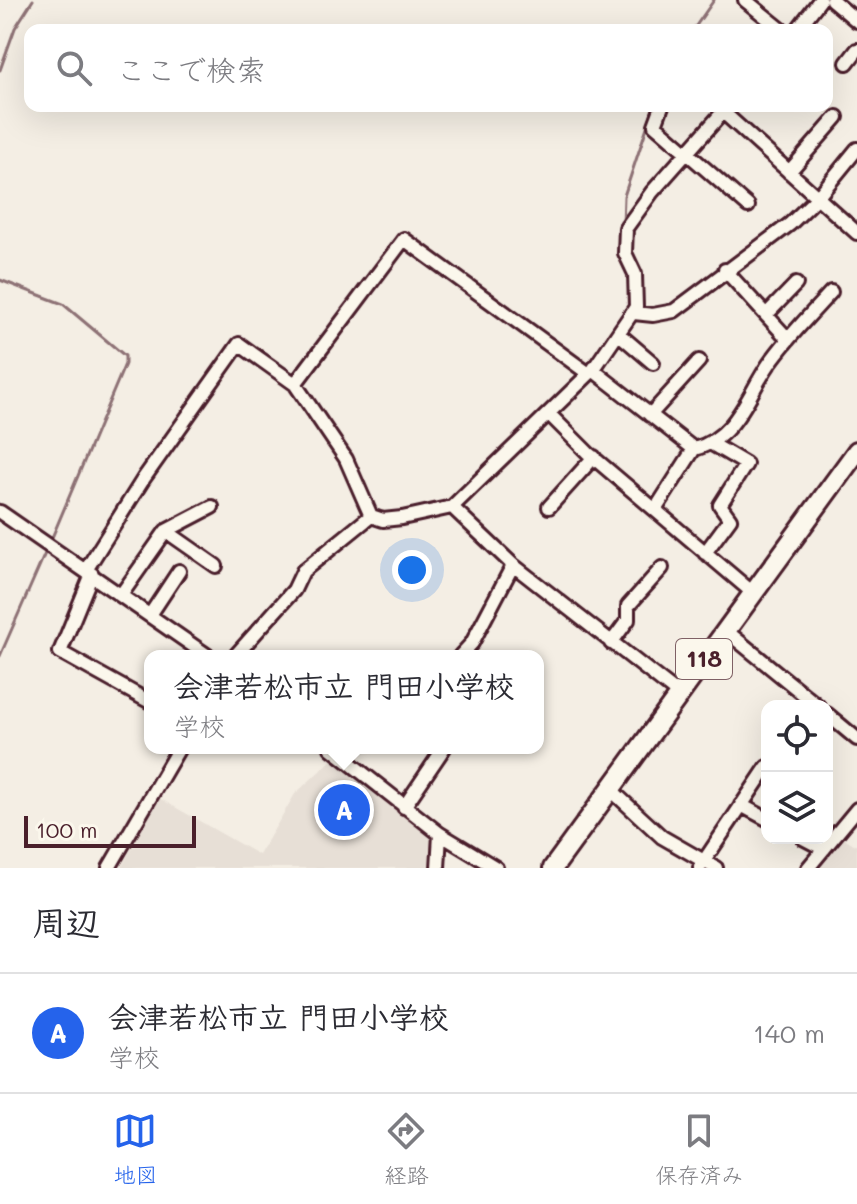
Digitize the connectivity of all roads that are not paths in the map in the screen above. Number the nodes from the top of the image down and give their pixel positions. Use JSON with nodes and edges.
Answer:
{"nodes":[{"id":1,"x":745,"y":0,"type":"edge"},
{"id":2,"x":820,"y":0,"type":"edge"},
{"id":3,"x":832,"y":0,"type":"edge"},
{"id":4,"x":857,"y":21,"type":"edge"},
{"id":5,"x":775,"y":24,"type":"edge"},
{"id":6,"x":802,"y":24,"type":"edge"},
{"id":7,"x":857,"y":50,"type":"edge"},
{"id":8,"x":847,"y":63,"type":"dead end"},
{"id":9,"x":660,"y":112,"type":"edge"},
{"id":10,"x":733,"y":112,"type":"edge"},
{"id":11,"x":728,"y":117,"type":"junction"},
{"id":12,"x":837,"y":117,"type":"dead end"},
{"id":13,"x":857,"y":149,"type":"edge"},
{"id":14,"x":687,"y":154,"type":"junction"},
{"id":15,"x":789,"y":172,"type":"junction"},
{"id":16,"x":817,"y":198,"type":"junction"},
{"id":17,"x":748,"y":206,"type":"dead end"},
{"id":18,"x":857,"y":233,"type":"edge"},
{"id":19,"x":725,"y":270,"type":"junction"},
{"id":20,"x":796,"y":284,"type":"dead end"},
{"id":21,"x":831,"y":292,"type":"dead end"},
{"id":22,"x":634,"y":313,"type":"junction"},
{"id":23,"x":766,"y":315,"type":"junction"},
{"id":24,"x":619,"y":334,"type":"junction"},
{"id":25,"x":788,"y":339,"type":"junction"},
{"id":26,"x":699,"y":361,"type":"dead end"},
{"id":27,"x":653,"y":363,"type":"dead end"},
{"id":28,"x":591,"y":372,"type":"junction"},
{"id":29,"x":295,"y":384,"type":"junction"},
{"id":30,"x":549,"y":414,"type":"junction"},
{"id":31,"x":650,"y":415,"type":"junction"},
{"id":32,"x":712,"y":444,"type":"junction"},
{"id":33,"x":694,"y":449,"type":"junction"},
{"id":34,"x":857,"y":451,"type":"edge"},
{"id":35,"x":594,"y":457,"type":"junction"},
{"id":36,"x":212,"y":507,"type":"dead end"},
{"id":37,"x":452,"y":507,"type":"junction"},
{"id":38,"x":549,"y":507,"type":"dead end"},
{"id":39,"x":655,"y":510,"type":"junction"},
{"id":40,"x":0,"y":512,"type":"edge"},
{"id":41,"x":371,"y":516,"type":"junction"},
{"id":42,"x":166,"y":531,"type":"junction"},
{"id":43,"x":705,"y":553,"type":"junction"},
{"id":44,"x":513,"y":565,"type":"junction"},
{"id":45,"x":216,"y":566,"type":"dead end"},
{"id":46,"x":662,"y":568,"type":"dead end"},
{"id":47,"x":179,"y":571,"type":"dead end"},
{"id":48,"x":89,"y":572,"type":"junction"},
{"id":49,"x":753,"y":593,"type":"junction"},
{"id":50,"x":121,"y":595,"type":"junction"},
{"id":51,"x":150,"y":615,"type":"junction"},
{"id":52,"x":725,"y":630,"type":"junction"},
{"id":53,"x":611,"y":643,"type":"junction"},
{"id":54,"x":200,"y":650,"type":"edge"},
{"id":55,"x":240,"y":650,"type":"edge"},
{"id":56,"x":466,"y":650,"type":"edge"},
{"id":57,"x":678,"y":694,"type":"junction"},
{"id":58,"x":144,"y":699,"type":"edge"},
{"id":59,"x":807,"y":700,"type":"edge"},
{"id":60,"x":833,"y":719,"type":"edge"},
{"id":61,"x":857,"y":739,"type":"edge"},
{"id":62,"x":176,"y":754,"type":"edge"},
{"id":63,"x":342,"y":754,"type":"edge"},
{"id":64,"x":440,"y":754,"type":"edge"},
{"id":65,"x":764,"y":772,"type":"edge"},
{"id":66,"x":609,"y":788,"type":"junction"},
{"id":67,"x":741,"y":805,"type":"junction"},
{"id":68,"x":404,"y":807,"type":"junction"},
{"id":69,"x":857,"y":809,"type":"edge"},
{"id":70,"x":761,"y":816,"type":"edge"},
{"id":71,"x":440,"y":834,"type":"junction"},
{"id":72,"x":814,"y":844,"type":"edge"},
{"id":73,"x":824,"y":849,"type":"junction"},
{"id":74,"x":701,"y":865,"type":"edge"},
{"id":75,"x":109,"y":868,"type":"edge"},
{"id":76,"x":438,"y":868,"type":"edge"},
{"id":77,"x":496,"y":868,"type":"edge"},
{"id":78,"x":553,"y":868,"type":"edge"},
{"id":79,"x":716,"y":868,"type":"edge"},
{"id":80,"x":808,"y":868,"type":"edge"}],
"edges":[{"from":1,"to":5,"type":"street"},
{"from":2,"to":6,"type":"street"},
{"from":3,"to":4,"type":"street"},
{"from":7,"to":8,"type":"street"},
{"from":9,"to":14,"type":"street"},
{"from":10,"to":11,"type":"street"},
{"from":11,"to":14,"type":"street"},
{"from":11,"to":15,"type":"street"},
{"from":12,"to":15,"type":"street"},
{"from":13,"to":16,"type":"street"},
{"from":14,"to":17,"type":"street"},
{"from":14,"to":22,"type":"street"},
{"from":15,"to":16,"type":"street"},
{"from":16,"to":18,"type":"street"},
{"from":16,"to":19,"type":"street"},
{"from":19,"to":22,"type":"street"},
{"from":19,"to":23,"type":"street"},
{"from":20,"to":23,"type":"street"},
{"from":21,"to":25,"type":"street"},
{"from":22,"to":24,"type":"street"},
{"from":23,"to":25,"type":"street"},
{"from":24,"to":27,"type":"street"},
{"from":24,"to":28,"type":"street"},
{"from":25,"to":32,"type":"street"},
{"from":26,"to":31,"type":"street"},
{"from":28,"to":29,"type":"street"},
{"from":28,"to":30,"type":"street"},
{"from":28,"to":31,"type":"street"},
{"from":29,"to":41,"type":"street"},
{"from":29,"to":48,"type":"street"},
{"from":30,"to":35,"type":"street"},
{"from":30,"to":37,"type":"street"},
{"from":31,"to":33,"type":"street"},
{"from":32,"to":33,"type":"street"},
{"from":32,"to":43,"type":"street"},
{"from":33,"to":39,"type":"street"},
{"from":34,"to":49,"type":"highway","number":"118"},
{"from":35,"to":38,"type":"street"},
{"from":35,"to":39,"type":"street"},
{"from":36,"to":42,"type":"street"},
{"from":37,"to":41,"type":"street"},
{"from":37,"to":44,"type":"street"},
{"from":39,"to":43,"type":"street"},
{"from":40,"to":48,"type":"street"},
{"from":41,"to":55,"type":"street"},
{"from":42,"to":45,"type":"street"},
{"from":42,"to":50,"type":"street"},
{"from":43,"to":49,"type":"street"},
{"from":44,"to":53,"type":"street"},
{"from":44,"to":56,"type":"street"},
{"from":46,"to":53,"type":"street"},
{"from":47,"to":51,"type":"street"},
{"from":48,"to":50,"type":"street"},
{"from":48,"to":58,"type":"street"},
{"from":49,"to":52,"type":"highway","number":"118"},
{"from":50,"to":51,"type":"street"},
{"from":51,"to":54,"type":"street"},
{"from":52,"to":57,"type":"highway","number":"118"},
{"from":52,"to":59,"type":"street"},
{"from":53,"to":57,"type":"street"},
{"from":57,"to":66,"type":"highway","number":"118"},
{"from":60,"to":61,"type":"street"},
{"from":62,"to":75,"type":"street"},
{"from":63,"to":68,"type":"street"},
{"from":64,"to":68,"type":"street"},
{"from":65,"to":67,"type":"street"},
{"from":66,"to":74,"type":"street"},
{"from":66,"to":78,"type":"highway","number":"118"},
{"from":67,"to":70,"type":"street"},
{"from":67,"to":74,"type":"street"},
{"from":68,"to":71,"type":"street"},
{"from":69,"to":73,"type":"street"},
{"from":71,"to":76,"type":"street"},
{"from":71,"to":77,"type":"street"},
{"from":72,"to":73,"type":"street"},
{"from":73,"to":80,"type":"street"},
{"from":74,"to":79,"type":"street"}]}
